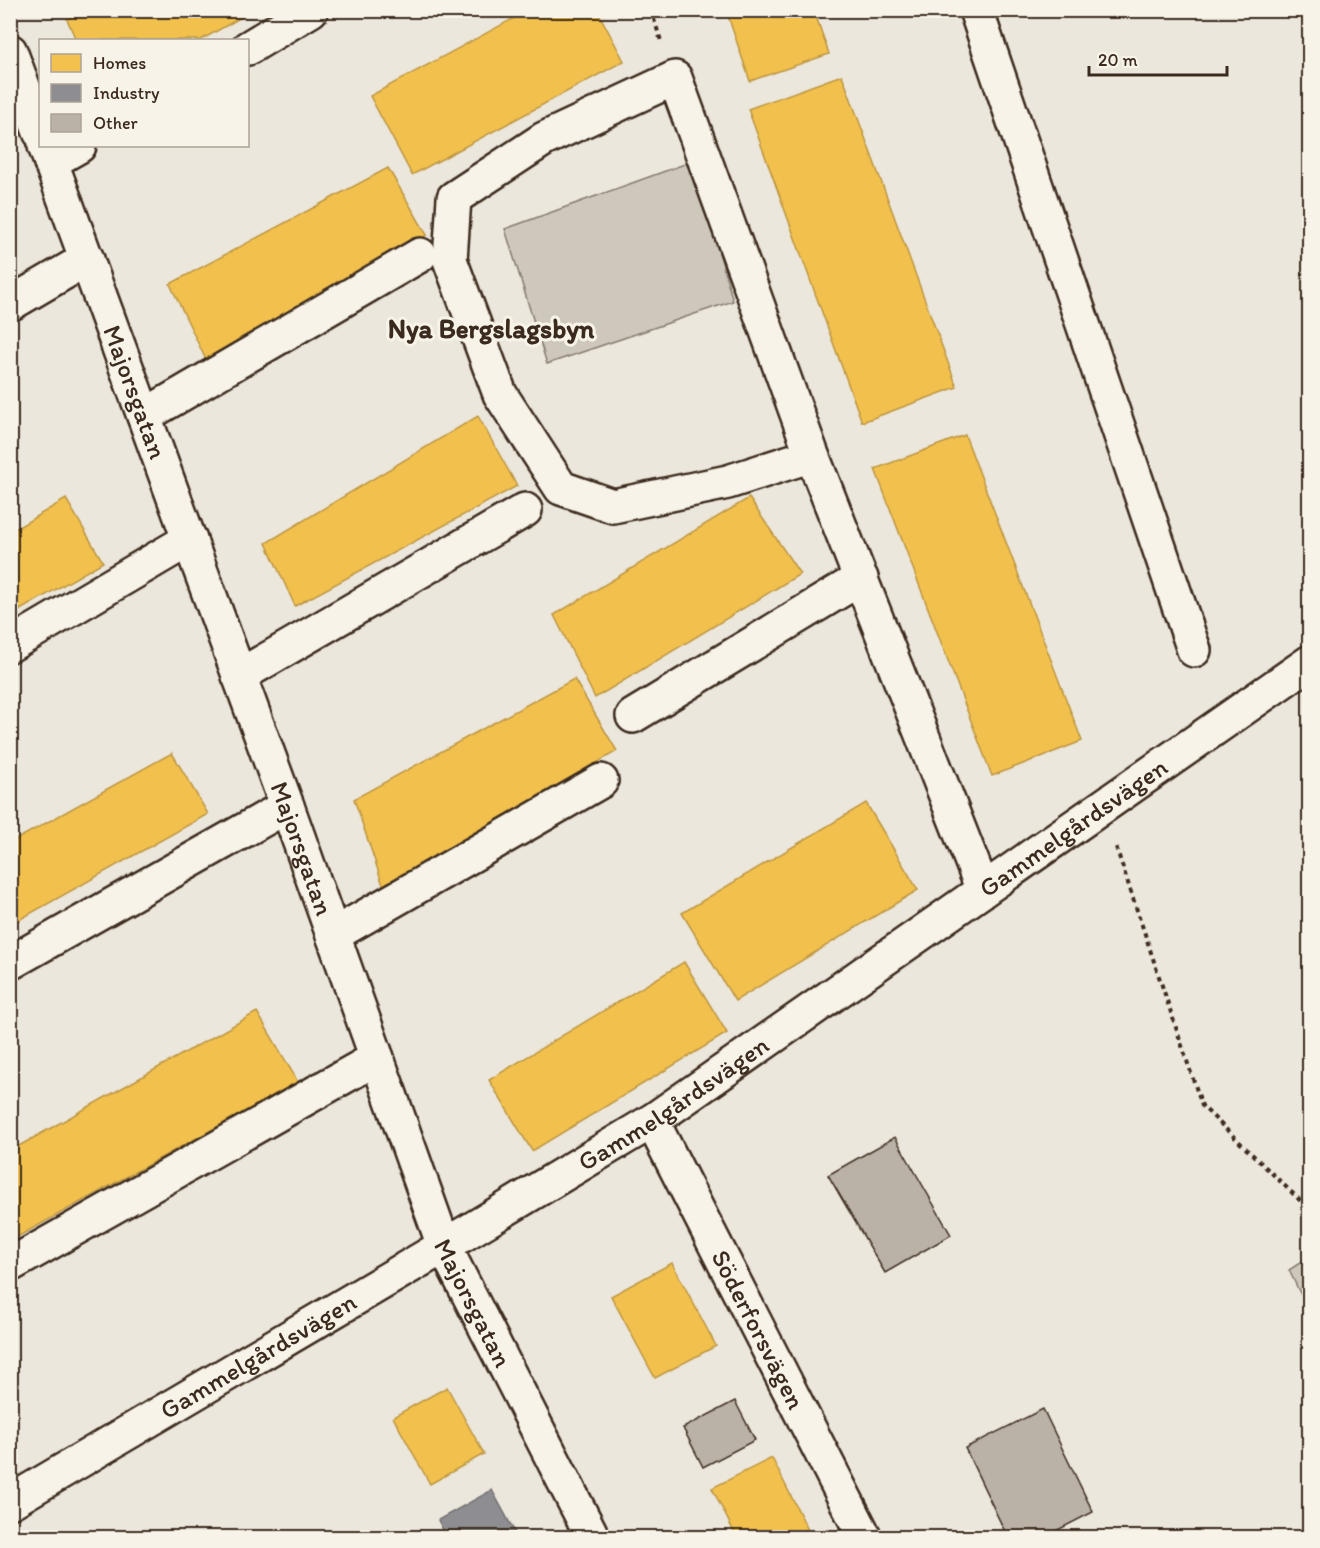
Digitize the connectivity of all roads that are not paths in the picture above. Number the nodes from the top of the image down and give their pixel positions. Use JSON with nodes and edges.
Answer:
{"nodes":[{"id":1,"x":311,"y":10,"type":"edge"},
{"id":2,"x":976,"y":10,"type":"edge"},
{"id":3,"x":249,"y":47,"type":"edge"},
{"id":4,"x":10,"y":51,"type":"edge"},
{"id":5,"x":39,"y":128,"type":"edge"},
{"id":6,"x":46,"y":147,"type":"edge"},
{"id":7,"x":420,"y":255,"type":"dead end"},
{"id":8,"x":87,"y":259,"type":"junction"},
{"id":9,"x":10,"y":304,"type":"edge"},
{"id":10,"x":144,"y":416,"type":"junction"},
{"id":11,"x":812,"y":455,"type":"junction"},
{"id":12,"x":525,"y":510,"type":"dead end"},
{"id":13,"x":190,"y":539,"type":"junction"},
{"id":14,"x":861,"y":578,"type":"junction"},
{"id":15,"x":10,"y":645,"type":"edge"},
{"id":16,"x":1194,"y":650,"type":"dead end"},
{"id":17,"x":1310,"y":662,"type":"edge"},
{"id":18,"x":239,"y":676,"type":"junction"},
{"id":19,"x":633,"y":716,"type":"dead end"},
{"id":20,"x":601,"y":781,"type":"dead end"},
{"id":21,"x":287,"y":806,"type":"junction"},
{"id":22,"x":983,"y":890,"type":"junction"},
{"id":23,"x":333,"y":935,"type":"junction"},
{"id":24,"x":10,"y":963,"type":"edge"},
{"id":25,"x":377,"y":1058,"type":"junction"},
{"id":26,"x":652,"y":1121,"type":"junction"},
{"id":27,"x":444,"y":1246,"type":"junction"},
{"id":28,"x":10,"y":1265,"type":"edge"},
{"id":29,"x":10,"y":1502,"type":"edge"},
{"id":30,"x":592,"y":1538,"type":"edge"},
{"id":31,"x":865,"y":1538,"type":"edge"}],
"edges":[{"from":1,"to":3,"type":"street"},
{"from":2,"to":16,"type":"street"},
{"from":4,"to":5,"type":"street","name":"Majorsgatan"},
{"from":6,"to":8,"type":"street","name":"Majorsgatan"},
{"from":7,"to":10,"type":"street"},
{"from":8,"to":9,"type":"street"},
{"from":8,"to":10,"type":"street","name":"Majorsgatan"},
{"from":10,"to":13,"type":"street","name":"Majorsgatan"},
{"from":11,"to":11,"type":"street"},
{"from":11,"to":14,"type":"street"},
{"from":12,"to":18,"type":"street"},
{"from":13,"to":15,"type":"street"},
{"from":13,"to":18,"type":"street","name":"Majorsgatan"},
{"from":14,"to":19,"type":"street"},
{"from":14,"to":22,"type":"street"},
{"from":17,"to":22,"type":"street","name":"Gammelgårdsvägen"},
{"from":18,"to":21,"type":"street","name":"Majorsgatan"},
{"from":20,"to":23,"type":"street"},
{"from":21,"to":23,"type":"street","name":"Majorsgatan"},
{"from":21,"to":24,"type":"street"},
{"from":22,"to":26,"type":"street","name":"Gammelgårdsvägen"},
{"from":23,"to":25,"type":"street","name":"Majorsgatan"},
{"from":25,"to":27,"type":"street","name":"Majorsgatan"},
{"from":25,"to":28,"type":"street"},
{"from":26,"to":27,"type":"street","name":"Gammelgårdsvägen"},
{"from":26,"to":31,"type":"street","name":"Söderforsvägen"},
{"from":27,"to":29,"type":"street","name":"Gammelgårdsvägen"},
{"from":27,"to":30,"type":"street","name":"Majorsgatan"}]}
